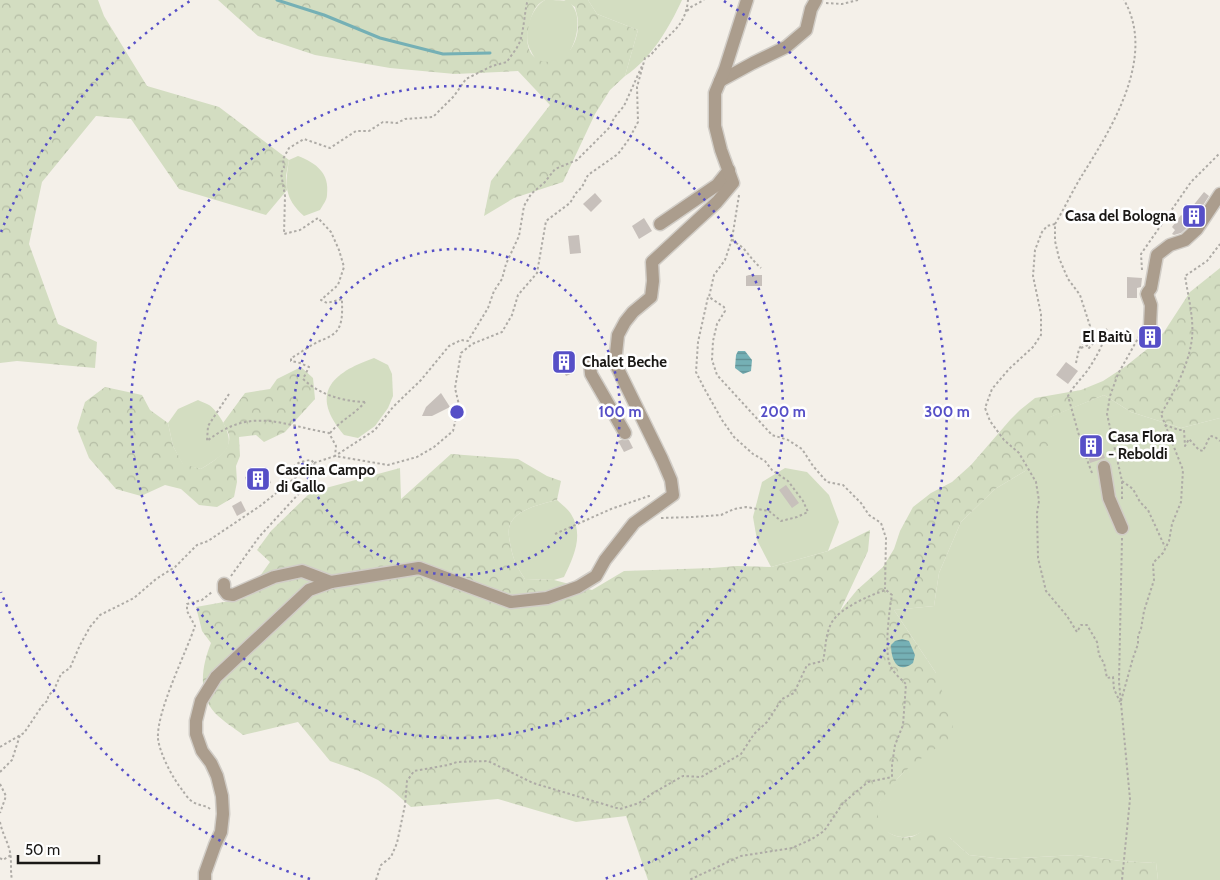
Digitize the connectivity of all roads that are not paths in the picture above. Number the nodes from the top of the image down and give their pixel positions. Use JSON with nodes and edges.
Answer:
{"nodes":[{"id":1,"x":747,"y":0,"type":"edge"},
{"id":2,"x":815,"y":2,"type":"edge"},
{"id":3,"x":720,"y":82,"type":"junction"},
{"id":4,"x":730,"y":175,"type":"junction"},
{"id":5,"x":1220,"y":194,"type":"edge"},
{"id":6,"x":660,"y":224,"type":"dead end"},
{"id":7,"x":1147,"y":327,"type":"road end"},
{"id":8,"x":590,"y":364,"type":"dead end"},
{"id":9,"x":625,"y":433,"type":"dead end"},
{"id":10,"x":1104,"y":467,"type":"dead end"},
{"id":11,"x":1122,"y":528,"type":"road end"},
{"id":12,"x":332,"y":582,"type":"junction"},
{"id":13,"x":224,"y":584,"type":"road end"},
{"id":14,"x":205,"y":880,"type":"edge"}],
"edges":[{"from":1,"to":3,"type":"street"},
{"from":2,"to":3,"type":"street"},
{"from":3,"to":4,"type":"street"},
{"from":4,"to":6,"type":"street"},
{"from":4,"to":12,"type":"street"},
{"from":5,"to":7,"type":"street"},
{"from":8,"to":9,"type":"street"},
{"from":10,"to":11,"type":"street"},
{"from":12,"to":13,"type":"street"},
{"from":12,"to":14,"type":"street"}]}
